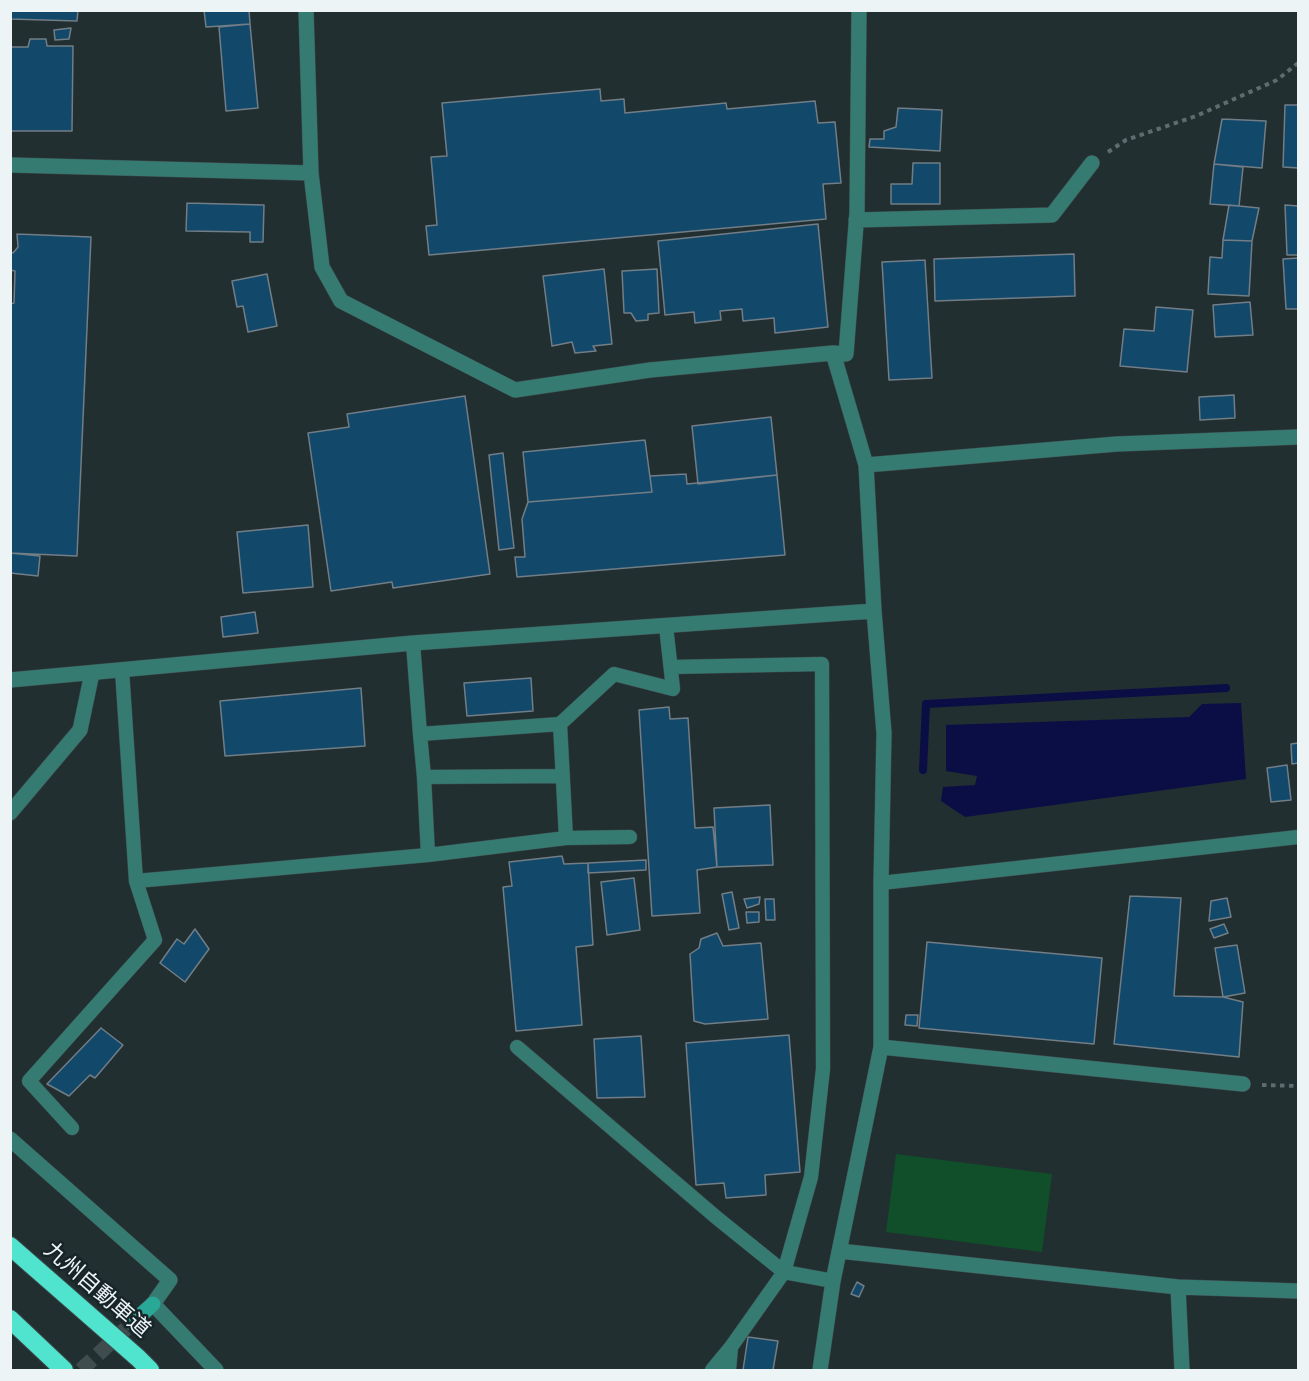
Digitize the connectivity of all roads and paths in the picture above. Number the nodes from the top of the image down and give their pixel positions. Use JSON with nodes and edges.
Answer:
{"nodes":[{"id":1,"x":306,"y":10,"type":"edge"},
{"id":2,"x":859,"y":10,"type":"edge"},
{"id":3,"x":1299,"y":63,"type":"edge"},
{"id":4,"x":1092,"y":163,"type":"joint"},
{"id":5,"x":10,"y":165,"type":"edge"},
{"id":6,"x":311,"y":173,"type":"junction"},
{"id":7,"x":856,"y":220,"type":"junction"},
{"id":8,"x":833,"y":353,"type":"junction"},
{"id":9,"x":1299,"y":437,"type":"edge"},
{"id":10,"x":866,"y":465,"type":"junction"},
{"id":11,"x":874,"y":611,"type":"junction"},
{"id":12,"x":666,"y":626,"type":"junction"},
{"id":13,"x":413,"y":643,"type":"junction"},
{"id":14,"x":671,"y":667,"type":"junction"},
{"id":15,"x":122,"y":670,"type":"junction"},
{"id":16,"x":92,"y":673,"type":"junction"},
{"id":17,"x":10,"y":680,"type":"edge"},
{"id":18,"x":560,"y":724,"type":"junction"},
{"id":19,"x":420,"y":734,"type":"junction"},
{"id":20,"x":563,"y":776,"type":"junction"},
{"id":21,"x":424,"y":777,"type":"junction"},
{"id":22,"x":10,"y":813,"type":"edge"},
{"id":23,"x":630,"y":837,"type":"dead end"},
{"id":24,"x":1299,"y":837,"type":"edge"},
{"id":25,"x":566,"y":838,"type":"junction"},
{"id":26,"x":428,"y":855,"type":"junction"},
{"id":27,"x":136,"y":881,"type":"junction"},
{"id":28,"x":881,"y":883,"type":"junction"},
{"id":29,"x":518,"y":1047,"type":"dead end"},
{"id":30,"x":880,"y":1047,"type":"junction"},
{"id":31,"x":1243,"y":1084,"type":"joint"},
{"id":32,"x":1299,"y":1086,"type":"edge"},
{"id":33,"x":72,"y":1128,"type":"dead end"},
{"id":34,"x":10,"y":1139,"type":"edge"},
{"id":35,"x":10,"y":1246,"type":"edge"},
{"id":36,"x":839,"y":1251,"type":"junction"},
{"id":37,"x":784,"y":1272,"type":"junction"},
{"id":38,"x":833,"y":1281,"type":"junction"},
{"id":39,"x":1178,"y":1287,"type":"junction"},
{"id":40,"x":1299,"y":1291,"type":"edge"},
{"id":41,"x":153,"y":1304,"type":"junction"},
{"id":42,"x":10,"y":1319,"type":"edge"},
{"id":43,"x":132,"y":1323,"type":"tunnel mouth"},
{"id":44,"x":731,"y":1347,"type":"junction"},
{"id":45,"x":64,"y":1371,"type":"edge"},
{"id":46,"x":150,"y":1371,"type":"edge"},
{"id":47,"x":216,"y":1371,"type":"edge"},
{"id":48,"x":712,"y":1371,"type":"edge"},
{"id":49,"x":729,"y":1371,"type":"edge"},
{"id":50,"x":820,"y":1371,"type":"edge"},
{"id":51,"x":1182,"y":1371,"type":"edge"}],
"edges":[{"from":1,"to":6,"type":"street"},
{"from":2,"to":7,"type":"street"},
{"from":3,"to":4,"type":"path"},
{"from":4,"to":7,"type":"street"},
{"from":5,"to":6,"type":"street"},
{"from":6,"to":8,"type":"street"},
{"from":7,"to":8,"type":"street"},
{"from":8,"to":10,"type":"street"},
{"from":9,"to":10,"type":"street"},
{"from":10,"to":11,"type":"street"},
{"from":11,"to":12,"type":"street"},
{"from":11,"to":28,"type":"street"},
{"from":12,"to":13,"type":"street"},
{"from":12,"to":14,"type":"lane"},
{"from":13,"to":15,"type":"street"},
{"from":13,"to":19,"type":"lane"},
{"from":14,"to":18,"type":"lane"},
{"from":14,"to":37,"type":"lane"},
{"from":15,"to":16,"type":"street"},
{"from":15,"to":27,"type":"lane"},
{"from":16,"to":17,"type":"street"},
{"from":16,"to":22,"type":"street"},
{"from":18,"to":19,"type":"lane"},
{"from":18,"to":20,"type":"lane"},
{"from":19,"to":21,"type":"lane"},
{"from":20,"to":21,"type":"lane"},
{"from":20,"to":25,"type":"lane"},
{"from":21,"to":26,"type":"lane"},
{"from":23,"to":25,"type":"lane"},
{"from":24,"to":28,"type":"lane"},
{"from":25,"to":26,"type":"lane"},
{"from":26,"to":27,"type":"lane"},
{"from":27,"to":33,"type":"lane"},
{"from":28,"to":30,"type":"street"},
{"from":29,"to":37,"type":"lane"},
{"from":30,"to":31,"type":"street"},
{"from":30,"to":36,"type":"street"},
{"from":31,"to":32,"type":"path"},
{"from":34,"to":41,"type":"street"},
{"from":35,"to":46,"type":"highway","name":"九州自動車道"},
{"from":36,"to":38,"type":"street"},
{"from":36,"to":39,"type":"street"},
{"from":37,"to":38,"type":"lane"},
{"from":37,"to":44,"type":"lane"},
{"from":38,"to":50,"type":"street"},
{"from":39,"to":40,"type":"street"},
{"from":39,"to":51,"type":"street"},
{"from":41,"to":43,"type":"street"},
{"from":41,"to":47,"type":"street"},
{"from":42,"to":45,"type":"highway"},
{"from":44,"to":48,"type":"lane"},
{"from":44,"to":49,"type":"lane"}]}
